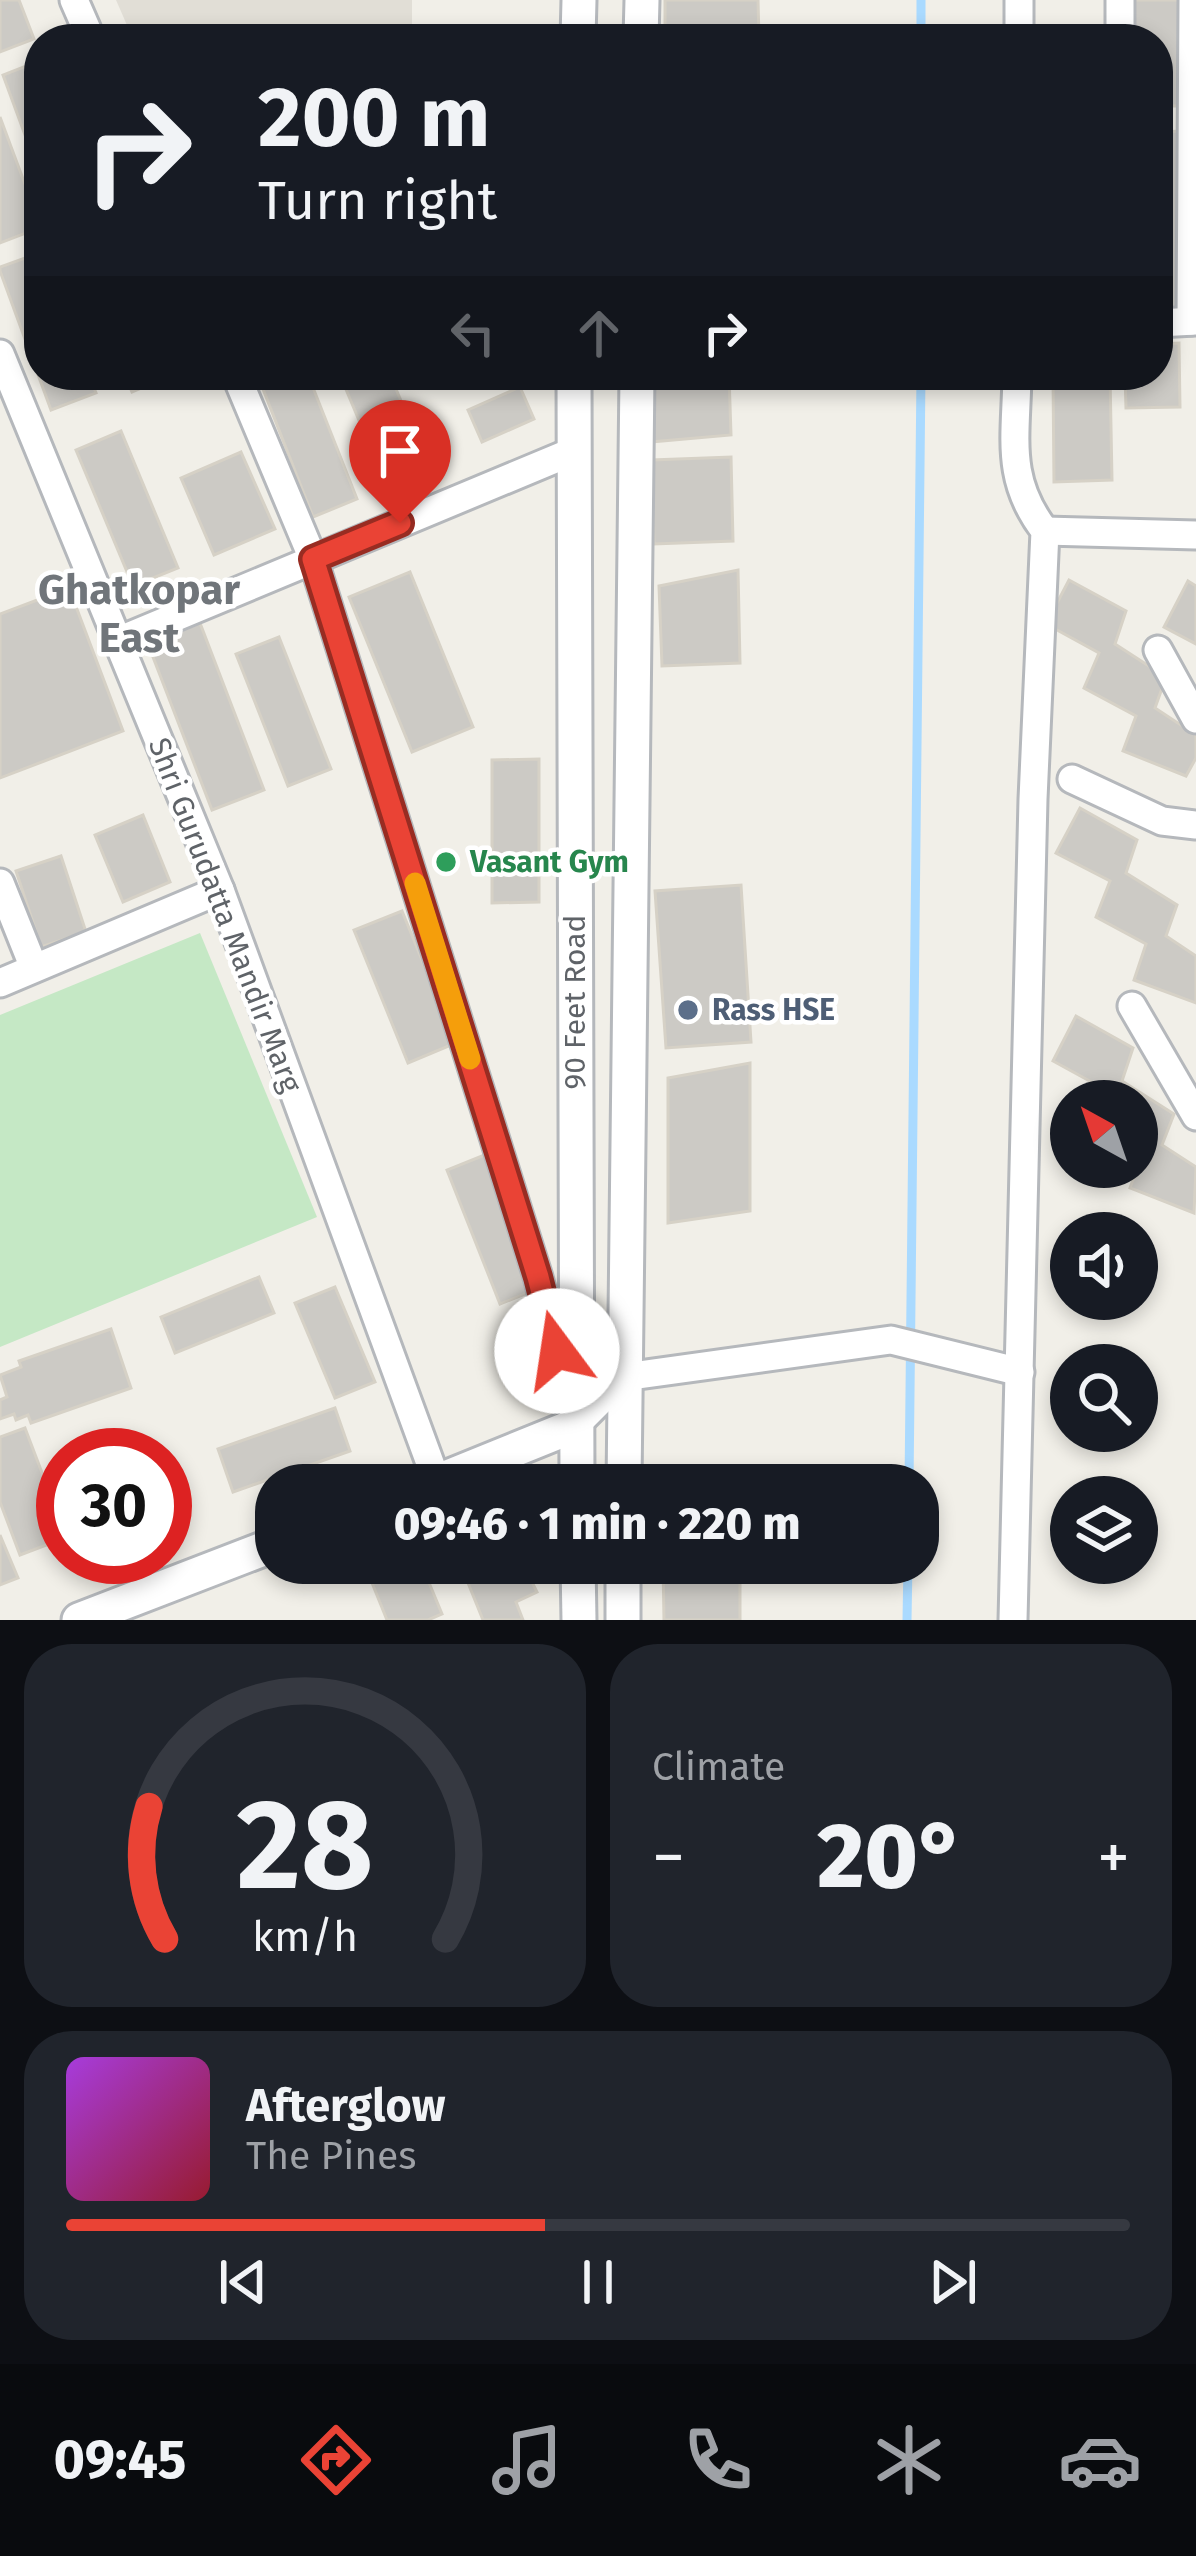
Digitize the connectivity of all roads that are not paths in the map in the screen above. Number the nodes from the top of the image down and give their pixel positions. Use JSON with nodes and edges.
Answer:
{"nodes":[{"id":1,"x":1192,"y":0,"type":"edge"},
{"id":2,"x":1193,"y":89,"type":"edge"},
{"id":3,"x":1193,"y":206,"type":"edge"},
{"id":4,"x":1193,"y":321,"type":"edge"},
{"id":5,"x":0,"y":354,"type":"edge"},
{"id":6,"x":242,"y":390,"type":"edge"},
{"id":7,"x":574,"y":390,"type":"edge"},
{"id":8,"x":637,"y":390,"type":"edge"},
{"id":9,"x":1016,"y":390,"type":"edge"},
{"id":10,"x":574,"y":451,"type":"junction"},
{"id":11,"x":1045,"y":531,"type":"junction"},
{"id":12,"x":1196,"y":535,"type":"edge"},
{"id":13,"x":313,"y":559,"type":"junction"},
{"id":14,"x":118,"y":641,"type":"junction"},
{"id":15,"x":1158,"y":650,"type":"dead end"},
{"id":16,"x":1196,"y":719,"type":"edge"},
{"id":17,"x":1072,"y":779,"type":"dead end"},
{"id":18,"x":1196,"y":825,"type":"edge"},
{"id":19,"x":0,"y":883,"type":"edge"},
{"id":20,"x":220,"y":890,"type":"junction"},
{"id":21,"x":34,"y":968,"type":"junction"},
{"id":22,"x":0,"y":983,"type":"edge"},
{"id":23,"x":1132,"y":1006,"type":"dead end"},
{"id":24,"x":1196,"y":1116,"type":"edge"},
{"id":25,"x":1020,"y":1372,"type":"junction"},
{"id":26,"x":624,"y":1377,"type":"junction"},
{"id":27,"x":576,"y":1425,"type":"junction"},
{"id":28,"x":425,"y":1464,"type":"edge"},
{"id":29,"x":479,"y":1464,"type":"edge"},
{"id":30,"x":577,"y":1464,"type":"edge"},
{"id":31,"x":624,"y":1464,"type":"edge"},
{"id":32,"x":255,"y":1552,"type":"edge"},
{"id":33,"x":578,"y":1584,"type":"edge"},
{"id":34,"x":623,"y":1584,"type":"edge"},
{"id":35,"x":79,"y":1620,"type":"edge"},
{"id":36,"x":579,"y":1620,"type":"edge"},
{"id":37,"x":623,"y":1620,"type":"edge"},
{"id":38,"x":1013,"y":1620,"type":"edge"}],
"edges":[{"from":1,"to":2,"type":"street"},
{"from":2,"to":3,"type":"street"},
{"from":3,"to":4,"type":"street"},
{"from":5,"to":14,"type":"street","name":"Shri Gurudatta Mandir Marg"},
{"from":6,"to":13,"type":"street"},
{"from":7,"to":10,"type":"street","name":"90 Feet Road"},
{"from":8,"to":26,"type":"street"},
{"from":9,"to":11,"type":"street"},
{"from":10,"to":13,"type":"street"},
{"from":10,"to":27,"type":"street","name":"90 Feet Road"},
{"from":11,"to":12,"type":"street"},
{"from":11,"to":25,"type":"street"},
{"from":13,"to":14,"type":"street"},
{"from":13,"to":27,"type":"street"},
{"from":14,"to":20,"type":"street","name":"Shri Gurudatta Mandir Marg"},
{"from":15,"to":16,"type":"street"},
{"from":17,"to":18,"type":"street"},
{"from":19,"to":21,"type":"street"},
{"from":20,"to":21,"type":"street"},
{"from":20,"to":28,"type":"street","name":"Shri Gurudatta Mandir Marg"},
{"from":21,"to":22,"type":"street"},
{"from":23,"to":24,"type":"street"},
{"from":25,"to":26,"type":"street"},
{"from":25,"to":38,"type":"street"},
{"from":26,"to":27,"type":"street"},
{"from":26,"to":31,"type":"street"},
{"from":27,"to":29,"type":"street"},
{"from":27,"to":30,"type":"street","name":"90 Feet Road"},
{"from":32,"to":35,"type":"street"},
{"from":33,"to":36,"type":"street"},
{"from":34,"to":37,"type":"street"}]}
